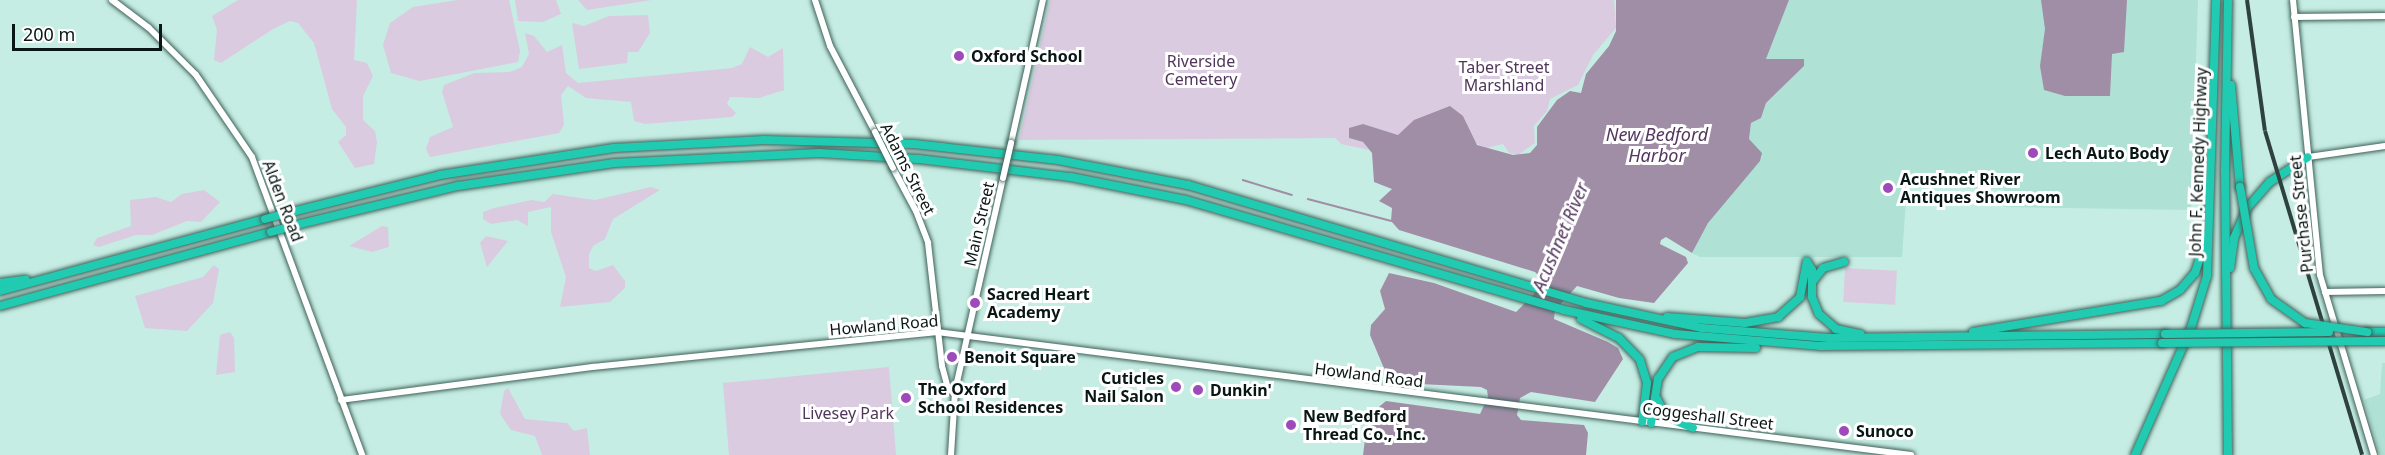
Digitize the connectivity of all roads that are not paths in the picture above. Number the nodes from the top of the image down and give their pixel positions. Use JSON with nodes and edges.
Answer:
{"nodes":[{"id":1,"x":112,"y":0,"type":"edge"},
{"id":2,"x":815,"y":0,"type":"edge"},
{"id":3,"x":1043,"y":0,"type":"edge"},
{"id":4,"x":2216,"y":0,"type":"edge"},
{"id":5,"x":2228,"y":0,"type":"edge"},
{"id":6,"x":2293,"y":0,"type":"edge"},
{"id":7,"x":2385,"y":16,"type":"edge"},
{"id":8,"x":2294,"y":17,"type":"junction"},
{"id":9,"x":2228,"y":118,"type":"junction"},
{"id":10,"x":2385,"y":146,"type":"edge"},
{"id":11,"x":2308,"y":157,"type":"junction"},
{"id":12,"x":2211,"y":204,"type":"junction"},
{"id":13,"x":1844,"y":262,"type":"dead end"},
{"id":14,"x":57,"y":276,"type":"junction"},
{"id":15,"x":0,"y":283,"type":"edge"},
{"id":16,"x":1812,"y":288,"type":"junction"},
{"id":17,"x":0,"y":291,"type":"edge"},
{"id":18,"x":2385,"y":291,"type":"edge"},
{"id":19,"x":2325,"y":292,"type":"junction"},
{"id":20,"x":2226,"y":306,"type":"junction"},
{"id":21,"x":0,"y":307,"type":"edge"},
{"id":22,"x":1564,"y":310,"type":"junction"},
{"id":23,"x":1612,"y":310,"type":"junction"},
{"id":24,"x":937,"y":332,"type":"junction"},
{"id":25,"x":2367,"y":332,"type":"junction"},
{"id":26,"x":2385,"y":332,"type":"edge"},
{"id":27,"x":968,"y":334,"type":"junction"},
{"id":28,"x":2010,"y":336,"type":"junction"},
{"id":29,"x":1988,"y":338,"type":"junction"},
{"id":30,"x":2385,"y":341,"type":"edge"},
{"id":31,"x":1892,"y":342,"type":"junction"},
{"id":32,"x":1911,"y":342,"type":"junction"},
{"id":33,"x":1820,"y":346,"type":"junction"},
{"id":34,"x":1656,"y":386,"type":"junction"},
{"id":35,"x":955,"y":391,"type":"junction"},
{"id":36,"x":341,"y":400,"type":"junction"},
{"id":37,"x":1501,"y":405,"type":"joint"},
{"id":38,"x":1646,"y":422,"type":"junction"},
{"id":39,"x":1693,"y":428,"type":"junction"},
{"id":40,"x":1897,"y":454,"type":"edge"},
{"id":41,"x":362,"y":455,"type":"edge"},
{"id":42,"x":951,"y":455,"type":"edge"},
{"id":43,"x":1911,"y":455,"type":"edge"},
{"id":44,"x":2134,"y":455,"type":"edge"},
{"id":45,"x":2228,"y":455,"type":"edge"},
{"id":46,"x":2374,"y":455,"type":"edge"}],
"edges":[{"from":1,"to":36,"type":"main road","name":"Alden Road"},
{"from":2,"to":24,"type":"main road","name":"Adams Street","bridge":true},
{"from":3,"to":27,"type":"main road","name":"Main Street","bridge":true},
{"from":4,"to":12,"type":"highway","name":"John F. Kennedy Highway"},
{"from":5,"to":9,"type":"highway","name":"John F. Kennedy Highway"},
{"from":6,"to":8,"type":"main road","name":"Purchase Street"},
{"from":7,"to":8,"type":"main road"},
{"from":8,"to":11,"type":"main road","name":"Purchase Street"},
{"from":9,"to":20,"type":"highway","name":"John F. Kennedy Highway"},
{"from":9,"to":25,"type":"highway","bridge":true},
{"from":10,"to":11,"type":"main road"},
{"from":11,"to":19,"type":"main road","name":"Purchase Street"},
{"from":11,"to":20,"type":"highway"},
{"from":12,"to":28,"type":"highway"},
{"from":12,"to":44,"type":"highway","name":"John F. Kennedy Highway"},
{"from":13,"to":16,"type":"highway"},
{"from":14,"to":15,"type":"highway"},
{"from":14,"to":17,"type":"highway"},
{"from":14,"to":23,"type":"highway","bridge":true},
{"from":16,"to":23,"type":"highway"},
{"from":16,"to":31,"type":"highway"},
{"from":18,"to":19,"type":"main road"},
{"from":19,"to":46,"type":"main road","name":"Purchase Street"},
{"from":20,"to":45,"type":"highway","name":"John F. Kennedy Highway"},
{"from":21,"to":22,"type":"highway","bridge":true},
{"from":22,"to":33,"type":"highway"},
{"from":22,"to":38,"type":"highway"},
{"from":23,"to":31,"type":"highway"},
{"from":24,"to":27,"type":"main road","name":"Howland Road"},
{"from":24,"to":35,"type":"main road","name":"Adams Street"},
{"from":24,"to":36,"type":"main road","name":"Howland Road"},
{"from":25,"to":26,"type":"highway"},
{"from":25,"to":28,"type":"highway","bridge":true},
{"from":27,"to":35,"type":"main road","name":"Main Street"},
{"from":27,"to":37,"type":"main road","name":"Howland Road"},
{"from":28,"to":29,"type":"highway"},
{"from":28,"to":29,"type":"highway"},
{"from":28,"to":30,"type":"highway","bridge":true},
{"from":29,"to":32,"type":"highway"},
{"from":29,"to":32,"type":"highway"},
{"from":31,"to":32,"type":"highway"},
{"from":31,"to":33,"type":"highway"},
{"from":33,"to":34,"type":"highway"},
{"from":34,"to":38,"type":"highway"},
{"from":34,"to":39,"type":"highway"},
{"from":35,"to":42,"type":"main road","name":"Main Street"},
{"from":36,"to":41,"type":"main road","name":"Alden Road"},
{"from":37,"to":38,"type":"main road","name":"Coggeshall Street"},
{"from":38,"to":39,"type":"main road","name":"Coggeshall Street"},
{"from":39,"to":40,"type":"main road","name":"Coggeshall Street"},
{"from":40,"to":43,"type":"main road","name":"Coggeshall Street"}]}
